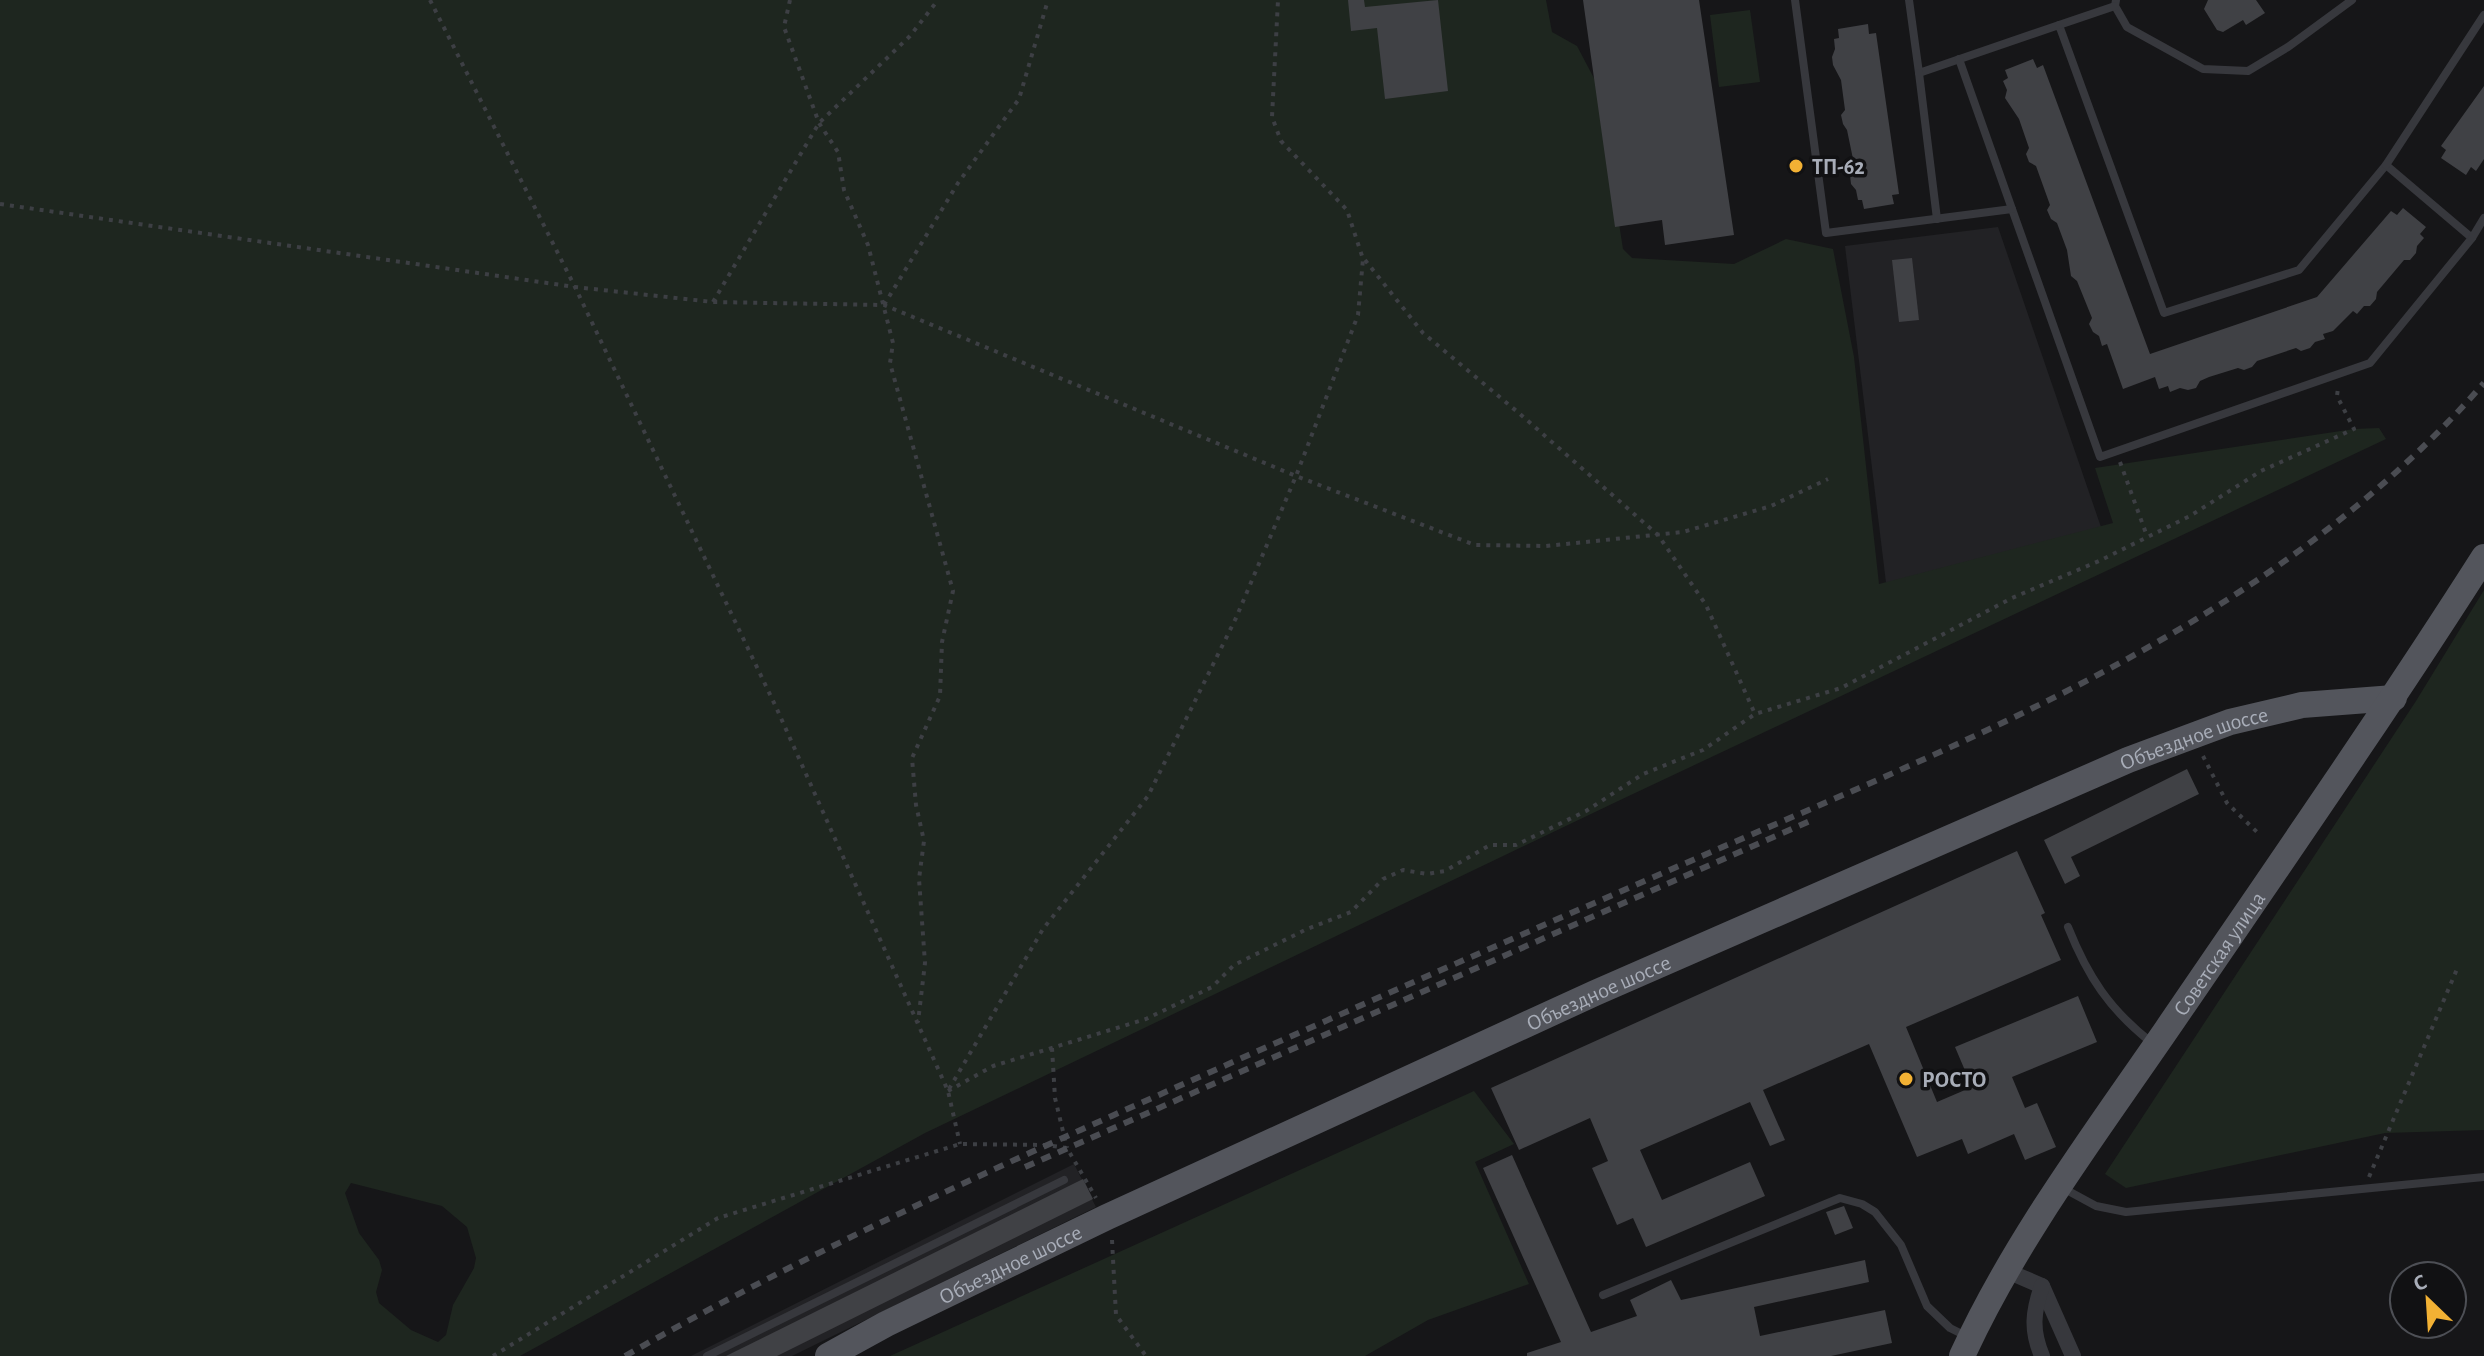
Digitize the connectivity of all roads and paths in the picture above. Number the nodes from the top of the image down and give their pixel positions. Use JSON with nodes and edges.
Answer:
{"nodes":[{"id":1,"x":430,"y":0,"type":"edge"},
{"id":2,"x":790,"y":0,"type":"edge"},
{"id":3,"x":938,"y":0,"type":"edge"},
{"id":4,"x":1048,"y":0,"type":"edge"},
{"id":5,"x":1278,"y":0,"type":"edge"},
{"id":6,"x":1795,"y":0,"type":"edge"},
{"id":7,"x":1909,"y":0,"type":"edge"},
{"id":8,"x":2352,"y":0,"type":"edge"},
{"id":9,"x":2115,"y":3,"type":"edge"},
{"id":10,"x":2484,"y":15,"type":"edge"},
{"id":11,"x":2059,"y":25,"type":"junction"},
{"id":12,"x":1959,"y":59,"type":"junction"},
{"id":13,"x":1919,"y":73,"type":"junction"},
{"id":14,"x":819,"y":123,"type":"junction"},
{"id":15,"x":2386,"y":165,"type":"junction"},
{"id":16,"x":0,"y":204,"type":"edge"},
{"id":17,"x":2012,"y":209,"type":"junction"},
{"id":18,"x":2484,"y":218,"type":"edge"},
{"id":19,"x":1937,"y":219,"type":"junction"},
{"id":20,"x":2472,"y":238,"type":"junction"},
{"id":21,"x":1363,"y":259,"type":"junction"},
{"id":22,"x":575,"y":287,"type":"junction"},
{"id":23,"x":713,"y":302,"type":"junction"},
{"id":24,"x":884,"y":305,"type":"junction"},
{"id":25,"x":2338,"y":373,"type":"junction"},
{"id":26,"x":2116,"y":452,"type":"junction"},
{"id":27,"x":1296,"y":476,"type":"junction"},
{"id":28,"x":1828,"y":479,"type":"dead end"},
{"id":29,"x":1658,"y":535,"type":"junction"},
{"id":30,"x":2147,"y":537,"type":"junction"},
{"id":31,"x":2484,"y":557,"type":"edge"},
{"id":32,"x":2394,"y":698,"type":"junction"},
{"id":33,"x":1755,"y":714,"type":"junction"},
{"id":34,"x":2193,"y":736,"type":"junction"},
{"id":35,"x":2259,"y":834,"type":"dead end"},
{"id":36,"x":2068,"y":927,"type":"dead end"},
{"id":37,"x":2457,"y":969,"type":"dead end"},
{"id":38,"x":918,"y":1026,"type":"junction"},
{"id":39,"x":2155,"y":1046,"type":"junction"},
{"id":40,"x":1052,"y":1047,"type":"junction"},
{"id":41,"x":948,"y":1091,"type":"junction"},
{"id":42,"x":960,"y":1144,"type":"junction"},
{"id":43,"x":1067,"y":1148,"type":"junction"},
{"id":44,"x":2484,"y":1177,"type":"edge"},
{"id":45,"x":2368,"y":1179,"type":"dead end"},
{"id":46,"x":1064,"y":1180,"type":"dead end"},
{"id":47,"x":2060,"y":1186,"type":"junction"},
{"id":48,"x":1107,"y":1217,"type":"junction"},
{"id":49,"x":2007,"y":1271,"type":"junction"},
{"id":50,"x":2042,"y":1286,"type":"junction"},
{"id":51,"x":1603,"y":1295,"type":"dead end"},
{"id":52,"x":1966,"y":1347,"type":"edge"},
{"id":53,"x":493,"y":1356,"type":"edge"},
{"id":54,"x":707,"y":1356,"type":"edge"},
{"id":55,"x":828,"y":1356,"type":"edge"},
{"id":56,"x":1146,"y":1356,"type":"edge"},
{"id":57,"x":2042,"y":1356,"type":"edge"},
{"id":58,"x":2073,"y":1356,"type":"edge"}],
"edges":[{"from":1,"to":22,"type":"path"},
{"from":2,"to":14,"type":"path"},
{"from":3,"to":14,"type":"path"},
{"from":4,"to":24,"type":"path"},
{"from":5,"to":21,"type":"path"},
{"from":6,"to":19,"type":"lane"},
{"from":7,"to":13,"type":"lane"},
{"from":8,"to":9,"type":"lane"},
{"from":9,"to":11,"type":"lane"},
{"from":10,"to":15,"type":"lane"},
{"from":11,"to":12,"type":"lane"},
{"from":11,"to":15,"type":"lane"},
{"from":12,"to":13,"type":"lane"},
{"from":12,"to":17,"type":"lane"},
{"from":13,"to":19,"type":"lane"},
{"from":14,"to":23,"type":"path"},
{"from":14,"to":24,"type":"path"},
{"from":15,"to":20,"type":"lane"},
{"from":16,"to":22,"type":"path"},
{"from":17,"to":19,"type":"lane"},
{"from":17,"to":26,"type":"lane"},
{"from":18,"to":20,"type":"lane"},
{"from":20,"to":25,"type":"lane"},
{"from":21,"to":27,"type":"path"},
{"from":21,"to":29,"type":"path"},
{"from":22,"to":23,"type":"path"},
{"from":22,"to":38,"type":"path"},
{"from":23,"to":24,"type":"path"},
{"from":24,"to":27,"type":"path"},
{"from":24,"to":38,"type":"path"},
{"from":25,"to":26,"type":"lane"},
{"from":25,"to":30,"type":"path"},
{"from":26,"to":30,"type":"path"},
{"from":27,"to":29,"type":"path"},
{"from":27,"to":41,"type":"path"},
{"from":28,"to":29,"type":"path"},
{"from":29,"to":33,"type":"path"},
{"from":30,"to":33,"type":"path"},
{"from":31,"to":32,"type":"main road","name":"Советская улица"},
{"from":32,"to":34,"type":"main road","name":"Объездное шоссе"},
{"from":32,"to":39,"type":"main road","name":"Советская улица"},
{"from":33,"to":40,"type":"path"},
{"from":34,"to":35,"type":"path"},
{"from":34,"to":48,"type":"main road","name":"Объездное шоссе"},
{"from":36,"to":39,"type":"lane"},
{"from":37,"to":45,"type":"path"},
{"from":38,"to":41,"type":"path"},
{"from":39,"to":47,"type":"main road","name":"Советская улица"},
{"from":40,"to":41,"type":"path"},
{"from":40,"to":43,"type":"path"},
{"from":41,"to":42,"type":"path"},
{"from":42,"to":43,"type":"path"},
{"from":42,"to":53,"type":"path"},
{"from":43,"to":48,"type":"path"},
{"from":44,"to":47,"type":"lane"},
{"from":46,"to":54,"type":"lane"},
{"from":47,"to":49,"type":"main road","name":"Советская улица"},
{"from":48,"to":55,"type":"main road","name":"Объездное шоссе"},
{"from":48,"to":56,"type":"path"},
{"from":49,"to":50,"type":"street"},
{"from":49,"to":52,"type":"main road","name":"Советская улица"},
{"from":50,"to":57,"type":"street"},
{"from":50,"to":58,"type":"street"},
{"from":51,"to":52,"type":"lane"}]}
